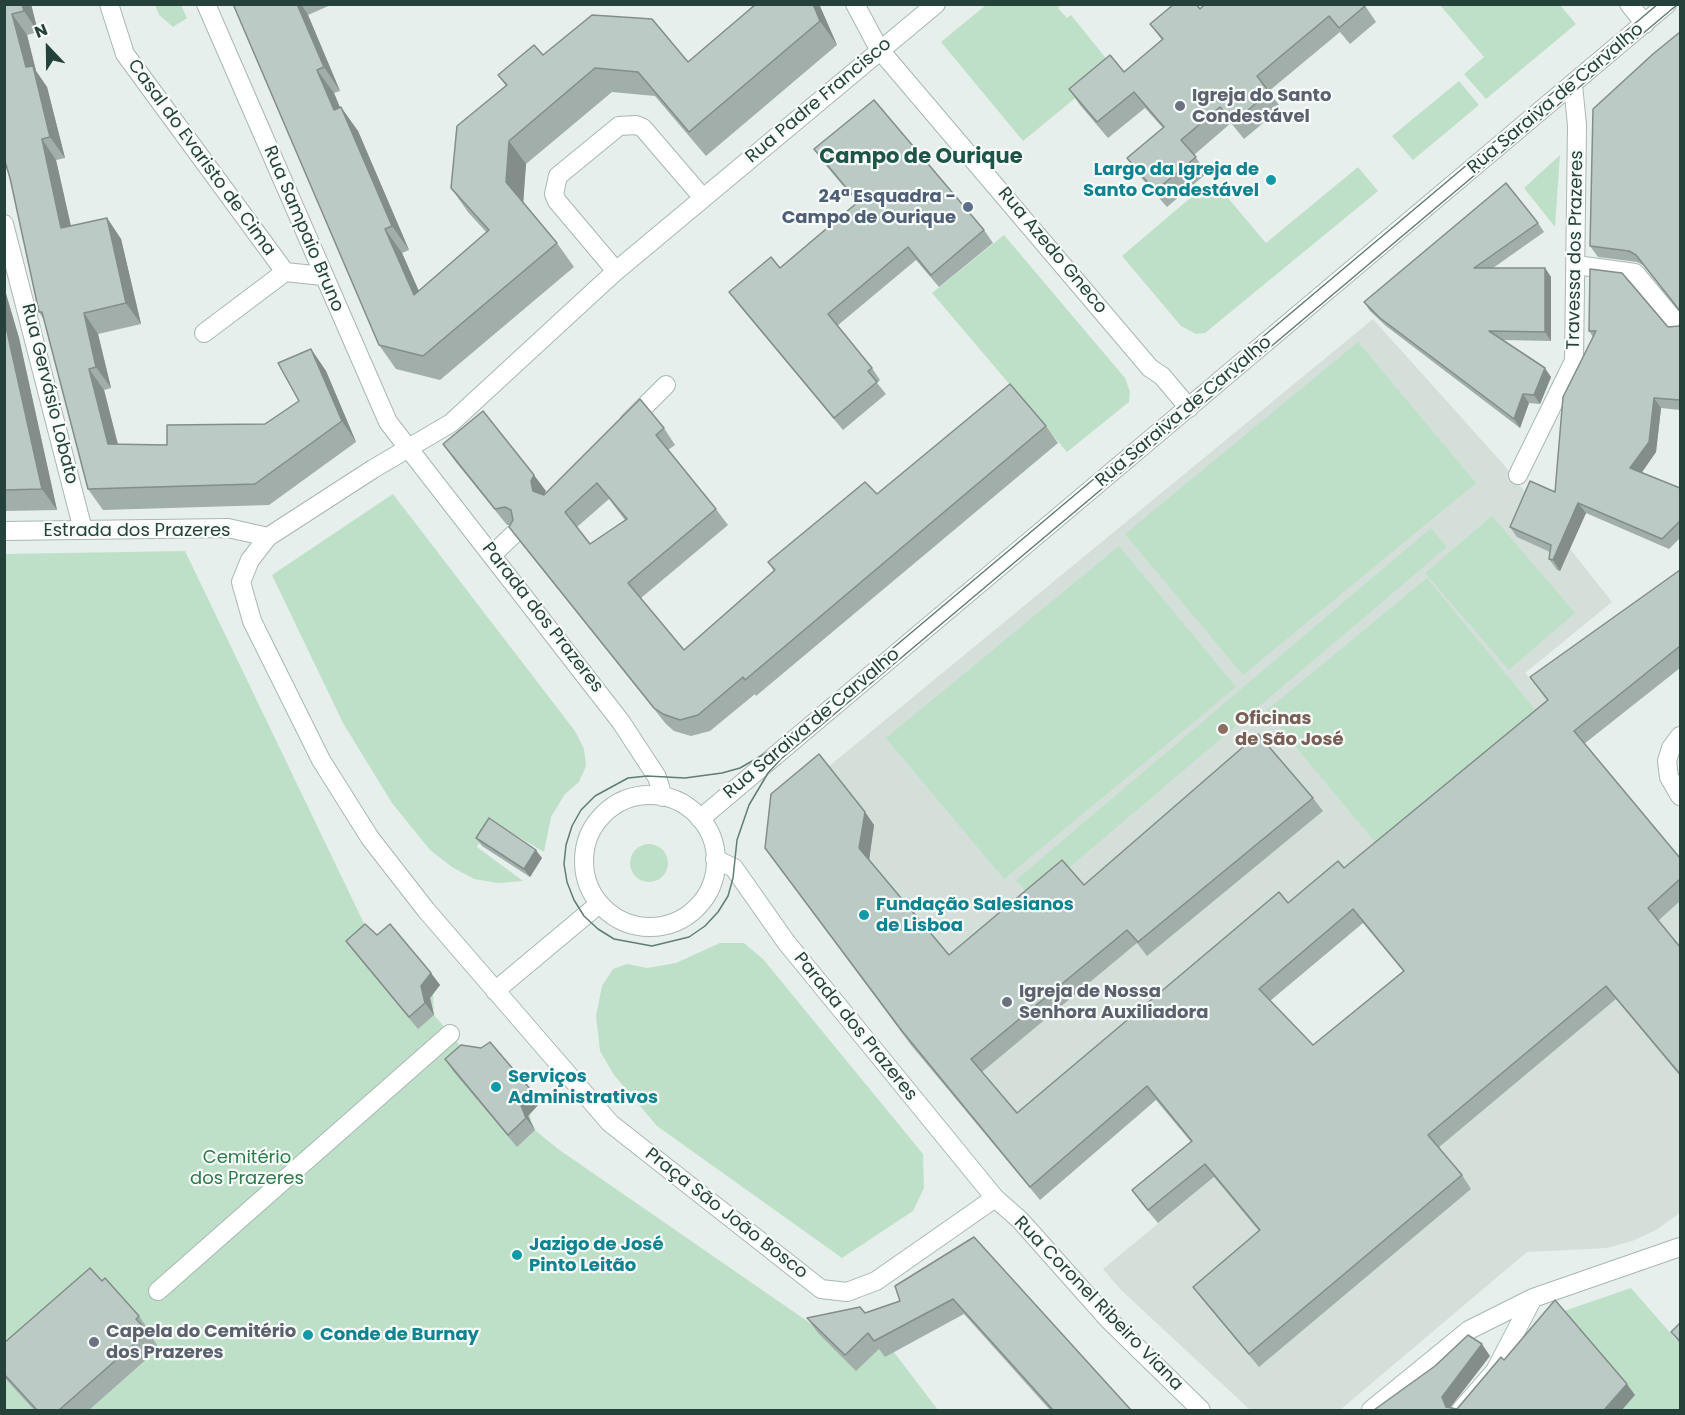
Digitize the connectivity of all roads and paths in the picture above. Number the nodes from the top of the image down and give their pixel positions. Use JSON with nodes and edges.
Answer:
{"nodes":[{"id":1,"x":109,"y":4,"type":"edge"},
{"id":2,"x":206,"y":4,"type":"edge"},
{"id":3,"x":855,"y":4,"type":"edge"},
{"id":4,"x":936,"y":4,"type":"edge"},
{"id":5,"x":1629,"y":4,"type":"edge"},
{"id":6,"x":1667,"y":4,"type":"edge"},
{"id":7,"x":1645,"y":24,"type":"junction"},
{"id":8,"x":879,"y":49,"type":"junction"},
{"id":9,"x":1573,"y":85,"type":"junction"},
{"id":10,"x":703,"y":198,"type":"junction"},
{"id":11,"x":4,"y":224,"type":"edge"},
{"id":12,"x":1576,"y":265,"type":"junction"},
{"id":13,"x":616,"y":271,"type":"junction"},
{"id":14,"x":285,"y":272,"type":"junction"},
{"id":15,"x":323,"y":276,"type":"junction"},
{"id":16,"x":1680,"y":327,"type":"edge"},
{"id":17,"x":204,"y":333,"type":"dead end"},
{"id":18,"x":666,"y":385,"type":"dead end"},
{"id":19,"x":1189,"y":408,"type":"junction"},
{"id":20,"x":617,"y":434,"type":"edge"},
{"id":21,"x":408,"y":448,"type":"junction"},
{"id":22,"x":1518,"y":475,"type":"dead end"},
{"id":23,"x":83,"y":530,"type":"junction"},
{"id":24,"x":4,"y":531,"type":"edge"},
{"id":25,"x":514,"y":534,"type":"edge"},
{"id":26,"x":268,"y":537,"type":"junction"},
{"id":27,"x":493,"y":554,"type":"junction"},
{"id":28,"x":1680,"y":736,"type":"edge"},
{"id":29,"x":1680,"y":796,"type":"edge"},
{"id":30,"x":663,"y":797,"type":"junction"},
{"id":31,"x":700,"y":819,"type":"junction"},
{"id":32,"x":715,"y":859,"type":"junction"},
{"id":33,"x":599,"y":904,"type":"junction"},
{"id":34,"x":495,"y":991,"type":"junction"},
{"id":35,"x":450,"y":1034,"type":"dead end"},
{"id":36,"x":995,"y":1198,"type":"junction"},
{"id":37,"x":1680,"y":1247,"type":"edge"},
{"id":38,"x":158,"y":1291,"type":"dead end"},
{"id":39,"x":1533,"y":1298,"type":"junction"},
{"id":40,"x":1201,"y":1410,"type":"edge"},
{"id":41,"x":1371,"y":1410,"type":"edge"},
{"id":42,"x":1461,"y":1410,"type":"edge"}],
"edges":[{"from":1,"to":14,"type":"street","name":"Casal do Evaristo de Cima"},
{"from":2,"to":15,"type":"street","name":"Rua Sampaio Bruno"},
{"from":3,"to":8,"type":"street","name":"Rua Azedo Gneco"},
{"from":4,"to":8,"type":"street","name":"Rua Padre Francisco"},
{"from":5,"to":7,"type":"street"},
{"from":6,"to":7,"type":"street","name":"Rua Saraiva de Carvalho"},
{"from":7,"to":9,"type":"street","name":"Rua Saraiva de Carvalho"},
{"from":8,"to":10,"type":"street","name":"Rua Padre Francisco"},
{"from":8,"to":19,"type":"street","name":"Rua Azedo Gneco"},
{"from":9,"to":12,"type":"street","name":"Travessa dos Prazeres"},
{"from":9,"to":19,"type":"street","name":"Rua Saraiva de Carvalho"},
{"from":10,"to":13,"type":"street","name":"Rua Padre Francisco"},
{"from":10,"to":13,"type":"street"},
{"from":11,"to":23,"type":"street","name":"Rua Gervásio Lobato"},
{"from":12,"to":16,"type":"street"},
{"from":12,"to":22,"type":"street","name":"Travessa dos Prazeres"},
{"from":13,"to":21,"type":"street","name":"Rua Padre Francisco"},
{"from":14,"to":15,"type":"street","name":"Casal do Evaristo de Cima"},
{"from":14,"to":17,"type":"street"},
{"from":15,"to":21,"type":"street","name":"Rua Sampaio Bruno"},
{"from":18,"to":20,"type":"street"},
{"from":19,"to":31,"type":"street","name":"Rua Saraiva de Carvalho"},
{"from":21,"to":26,"type":"street","name":"Praça São João Bosco"},
{"from":21,"to":27,"type":"street","name":"Parada dos Prazeres"},
{"from":23,"to":24,"type":"street","name":"Estrada dos Prazeres"},
{"from":23,"to":26,"type":"street","name":"Estrada dos Prazeres"},
{"from":25,"to":27,"type":"street"},
{"from":26,"to":34,"type":"street","name":"Praça São João Bosco"},
{"from":27,"to":30,"type":"street","name":"Parada dos Prazeres"},
{"from":28,"to":29,"type":"street"},
{"from":30,"to":31,"type":"street"},
{"from":30,"to":33,"type":"street"},
{"from":31,"to":32,"type":"street"},
{"from":32,"to":33,"type":"street"},
{"from":32,"to":36,"type":"street","name":"Parada dos Prazeres"},
{"from":33,"to":34,"type":"street"},
{"from":34,"to":36,"type":"street","name":"Praça São João Bosco"},
{"from":35,"to":38,"type":"street"},
{"from":36,"to":40,"type":"street","name":"Rua Coronel Ribeiro Viana"},
{"from":37,"to":39,"type":"street"},
{"from":39,"to":41,"type":"street"},
{"from":39,"to":42,"type":"street"}]}
